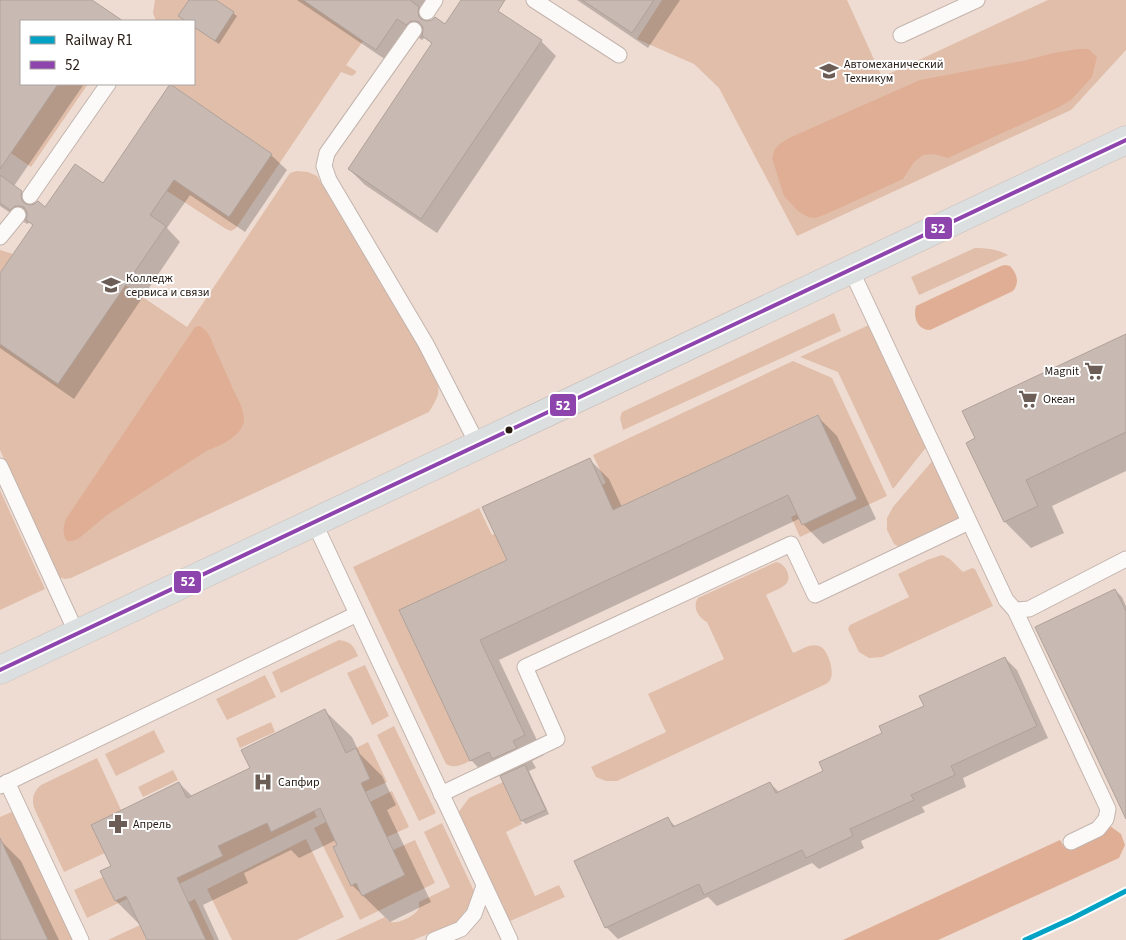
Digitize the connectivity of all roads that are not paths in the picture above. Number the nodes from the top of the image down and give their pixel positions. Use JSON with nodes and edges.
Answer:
{"nodes":[{"id":1,"x":534,"y":0,"type":"edge"},
{"id":2,"x":977,"y":0,"type":"edge"},
{"id":3,"x":414,"y":30,"type":"dead end"},
{"id":4,"x":901,"y":35,"type":"dead end"},
{"id":5,"x":618,"y":55,"type":"dead end"},
{"id":6,"x":107,"y":85,"type":"edge"},
{"id":7,"x":1126,"y":140,"type":"edge"},
{"id":8,"x":30,"y":196,"type":"dead end"},
{"id":9,"x":18,"y":214,"type":"dead end"},
{"id":10,"x":0,"y":237,"type":"edge"},
{"id":11,"x":851,"y":270,"type":"junction"},
{"id":12,"x":478,"y":445,"type":"junction"},
{"id":13,"x":0,"y":466,"type":"edge"},
{"id":14,"x":314,"y":522,"type":"junction"},
{"id":15,"x":969,"y":522,"type":"junction"},
{"id":16,"x":1126,"y":558,"type":"edge"},
{"id":17,"x":1015,"y":610,"type":"junction"},
{"id":18,"x":357,"y":614,"type":"junction"},
{"id":19,"x":77,"y":634,"type":"junction"},
{"id":20,"x":0,"y":670,"type":"edge"},
{"id":21,"x":4,"y":784,"type":"edge"},
{"id":22,"x":441,"y":794,"type":"junction"},
{"id":23,"x":1071,"y":842,"type":"dead end"},
{"id":24,"x":484,"y":886,"type":"junction"},
{"id":25,"x":82,"y":940,"type":"edge"},
{"id":26,"x":434,"y":940,"type":"edge"},
{"id":27,"x":510,"y":940,"type":"edge"}],
"edges":[{"from":1,"to":5,"type":"lane"},
{"from":2,"to":4,"type":"lane"},
{"from":3,"to":12,"type":"lane"},
{"from":6,"to":8,"type":"lane"},
{"from":7,"to":11,"type":"main road"},
{"from":9,"to":10,"type":"lane"},
{"from":11,"to":12,"type":"main road"},
{"from":11,"to":15,"type":"lane"},
{"from":12,"to":14,"type":"main road"},
{"from":13,"to":19,"type":"lane"},
{"from":14,"to":18,"type":"lane"},
{"from":14,"to":19,"type":"main road"},
{"from":15,"to":17,"type":"lane"},
{"from":15,"to":22,"type":"lane"},
{"from":16,"to":17,"type":"lane"},
{"from":17,"to":23,"type":"lane"},
{"from":18,"to":21,"type":"lane"},
{"from":18,"to":22,"type":"lane"},
{"from":19,"to":20,"type":"main road"},
{"from":21,"to":25,"type":"lane"},
{"from":22,"to":24,"type":"lane"},
{"from":24,"to":26,"type":"lane"},
{"from":24,"to":27,"type":"lane"}]}
